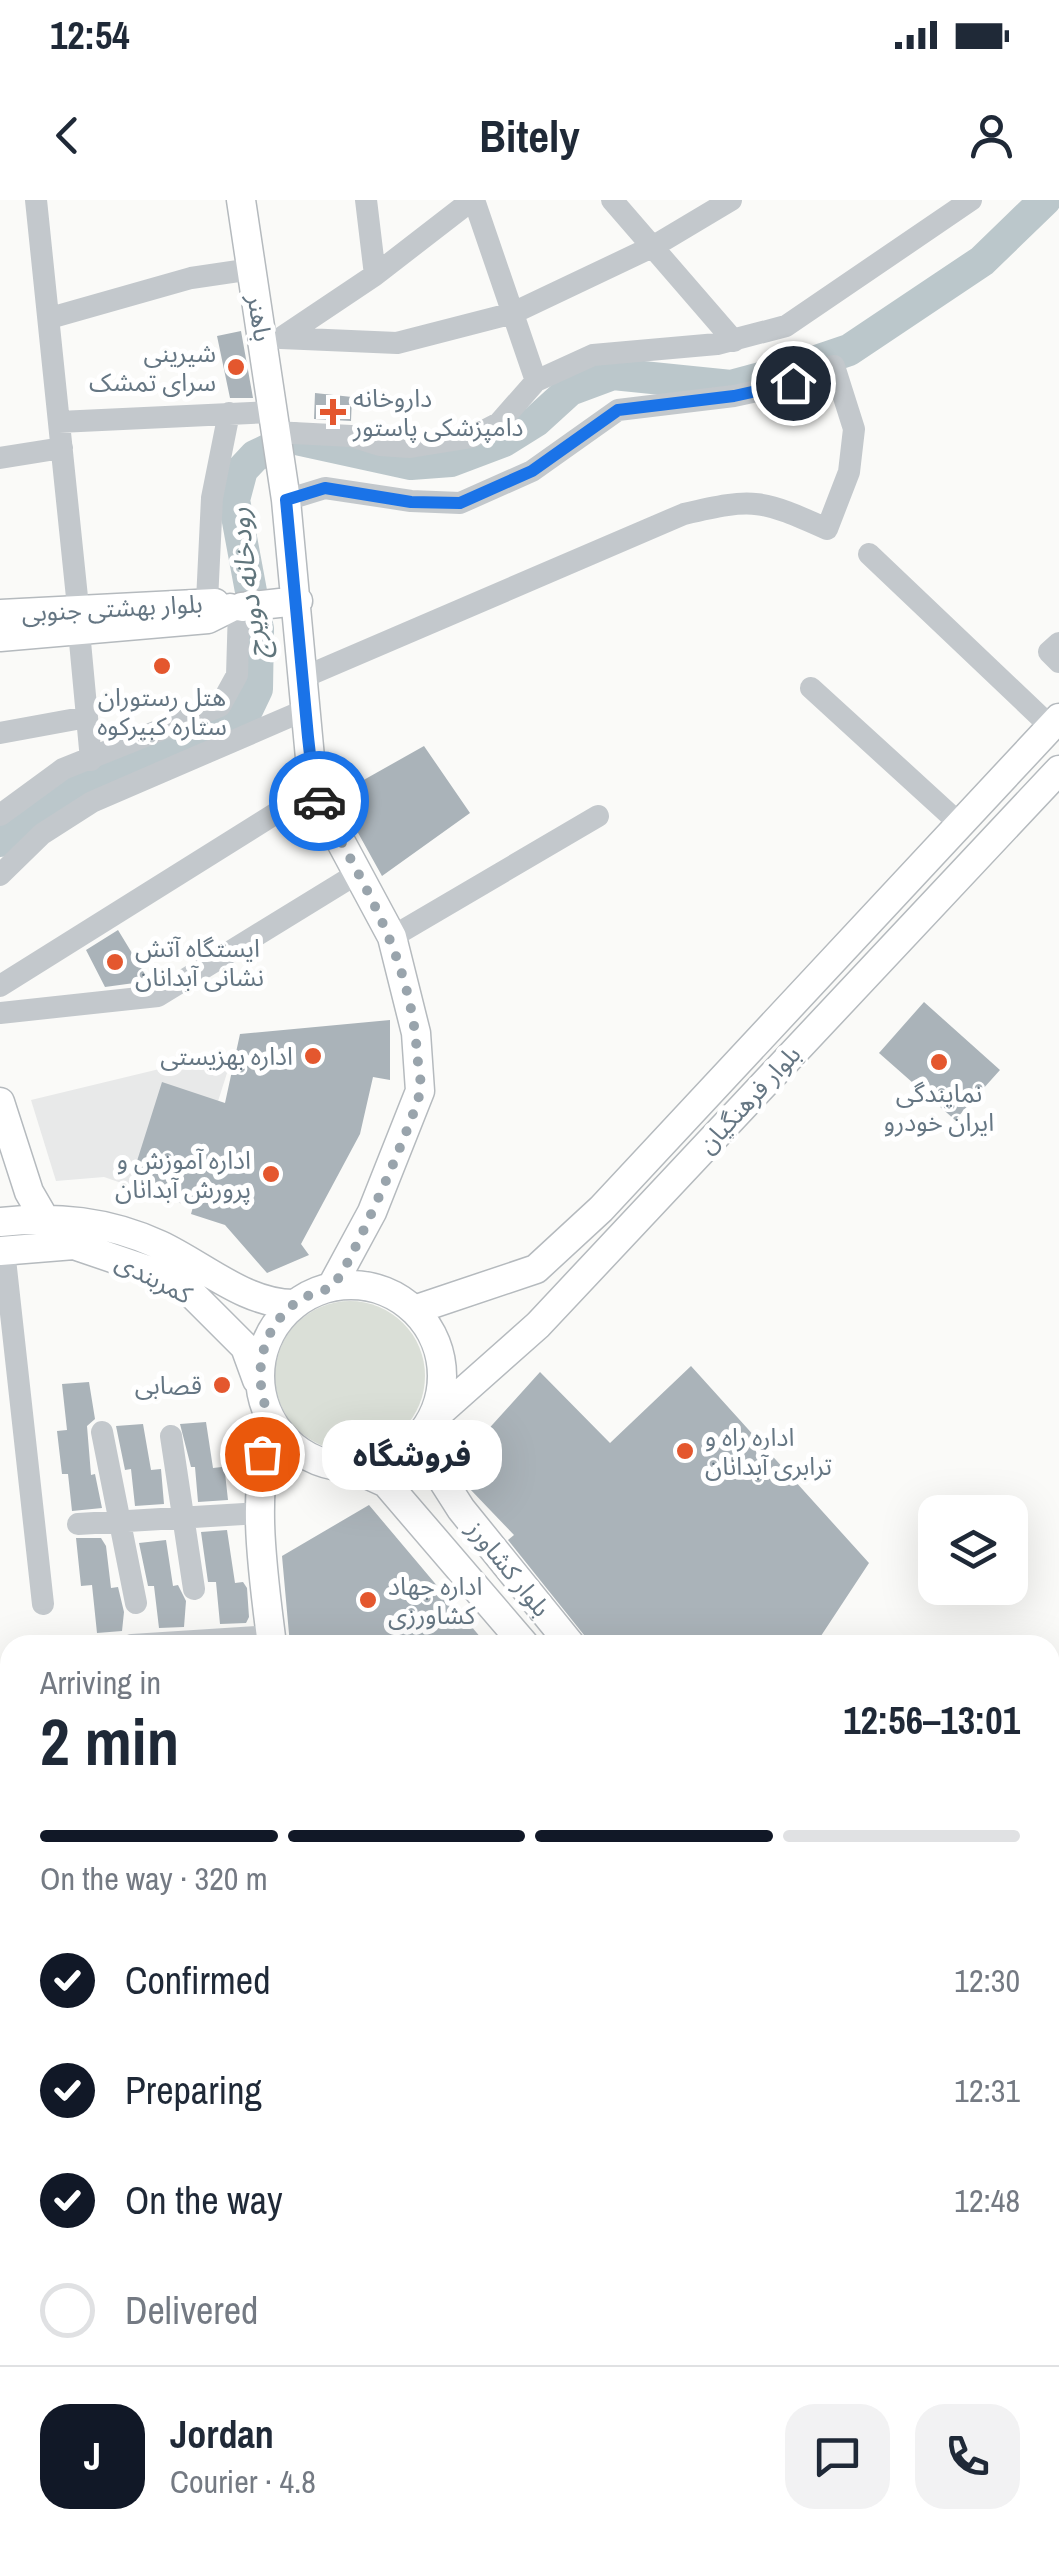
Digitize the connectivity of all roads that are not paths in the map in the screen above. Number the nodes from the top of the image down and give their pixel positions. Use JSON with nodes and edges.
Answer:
{"nodes":[{"id":1,"x":36,"y":200,"type":"edge"},
{"id":2,"x":242,"y":200,"type":"edge"},
{"id":3,"x":366,"y":200,"type":"edge"},
{"id":4,"x":473,"y":200,"type":"edge"},
{"id":5,"x":612,"y":200,"type":"edge"},
{"id":6,"x":731,"y":200,"type":"edge"},
{"id":7,"x":971,"y":200,"type":"edge"},
{"id":8,"x":941,"y":208,"type":"edge"},
{"id":9,"x":654,"y":246,"type":"junction"},
{"id":10,"x":252,"y":269,"type":"junction"},
{"id":11,"x":375,"y":275,"type":"junction"},
{"id":12,"x":513,"y":313,"type":"junction"},
{"id":13,"x":50,"y":318,"type":"junction"},
{"id":14,"x":734,"y":341,"type":"junction"},
{"id":15,"x":273,"y":342,"type":"junction"},
{"id":16,"x":536,"y":381,"type":"junction"},
{"id":17,"x":229,"y":413,"type":"junction"},
{"id":18,"x":59,"y":422,"type":"junction"},
{"id":19,"x":273,"y":427,"type":"junction"},
{"id":20,"x":62,"y":448,"type":"junction"},
{"id":21,"x":0,"y":458,"type":"edge"},
{"id":22,"x":286,"y":500,"type":"junction"},
{"id":23,"x":869,"y":554,"type":"dead end"},
{"id":24,"x":298,"y":601,"type":"junction"},
{"id":25,"x":237,"y":605,"type":"junction"},
{"id":26,"x":0,"y":614,"type":"edge"},
{"id":27,"x":79,"y":619,"type":"junction"},
{"id":28,"x":0,"y":638,"type":"edge"},
{"id":29,"x":1059,"y":643,"type":"edge"},
{"id":30,"x":1059,"y":662,"type":"edge"},
{"id":31,"x":302,"y":678,"type":"junction"},
{"id":32,"x":811,"y":688,"type":"dead end"},
{"id":33,"x":305,"y":710,"type":"junction"},
{"id":34,"x":87,"y":717,"type":"junction"},
{"id":35,"x":1055,"y":723,"type":"edge"},
{"id":36,"x":0,"y":733,"type":"edge"},
{"id":37,"x":91,"y":760,"type":"junction"},
{"id":38,"x":1059,"y":770,"type":"edge"},
{"id":39,"x":314,"y":790,"type":"junction"},
{"id":40,"x":0,"y":815,"type":"edge"},
{"id":41,"x":598,"y":816,"type":"dead end"},
{"id":42,"x":965,"y":821,"type":"junction"},
{"id":43,"x":993,"y":840,"type":"junction"},
{"id":44,"x":358,"y":873,"type":"junction"},
{"id":45,"x":0,"y":875,"type":"edge"},
{"id":46,"x":392,"y":937,"type":"junction"},
{"id":47,"x":9,"y":979,"type":"edge"},
{"id":48,"x":31,"y":1006,"type":"junction"},
{"id":49,"x":0,"y":1013,"type":"edge"},
{"id":50,"x":0,"y":1102,"type":"edge"},
{"id":51,"x":43,"y":1217,"type":"junction"},
{"id":52,"x":1,"y":1241,"type":"edge"},
{"id":53,"x":64,"y":1244,"type":"junction"},
{"id":54,"x":332,"y":1286,"type":"junction"},
{"id":55,"x":294,"y":1304,"type":"junction"},
{"id":56,"x":414,"y":1310,"type":"junction"},
{"id":57,"x":260,"y":1390,"type":"junction"},
{"id":58,"x":272,"y":1423,"type":"junction"},
{"id":59,"x":424,"y":1430,"type":"junction"},
{"id":60,"x":102,"y":1432,"type":"dead end"},
{"id":61,"x":171,"y":1436,"type":"dead end"},
{"id":62,"x":353,"y":1468,"type":"junction"},
{"id":63,"x":260,"y":1513,"type":"junction"},
{"id":64,"x":183,"y":1518,"type":"junction"},
{"id":65,"x":118,"y":1522,"type":"junction"},
{"id":66,"x":78,"y":1524,"type":"dead end"},
{"id":67,"x":194,"y":1589,"type":"dead end"},
{"id":68,"x":532,"y":1596,"type":"junction"},
{"id":69,"x":136,"y":1603,"type":"dead end"},
{"id":70,"x":43,"y":1604,"type":"dead end"},
{"id":71,"x":504,"y":1620,"type":"junction"},
{"id":72,"x":271,"y":1635,"type":"edge"},
{"id":73,"x":517,"y":1635,"type":"edge"},
{"id":74,"x":564,"y":1635,"type":"edge"}],
"edges":[{"from":1,"to":13,"type":"street"},
{"from":2,"to":10,"type":"main road","name":"باهنر"},
{"from":3,"to":11,"type":"street"},
{"from":4,"to":11,"type":"street"},
{"from":4,"to":12,"type":"street"},
{"from":5,"to":9,"type":"street"},
{"from":6,"to":9,"type":"street"},
{"from":7,"to":8,"type":"street"},
{"from":8,"to":14,"type":"street"},
{"from":9,"to":12,"type":"street"},
{"from":9,"to":14,"type":"street"},
{"from":10,"to":13,"type":"street"},
{"from":10,"to":15,"type":"main road","name":"باهنر"},
{"from":11,"to":15,"type":"street"},
{"from":12,"to":15,"type":"street"},
{"from":12,"to":16,"type":"street"},
{"from":13,"to":18,"type":"street"},
{"from":14,"to":16,"type":"street"},
{"from":15,"to":19,"type":"main road","name":"باهنر"},
{"from":16,"to":19,"type":"street"},
{"from":17,"to":18,"type":"street"},
{"from":17,"to":19,"type":"street"},
{"from":17,"to":25,"type":"street"},
{"from":18,"to":20,"type":"street"},
{"from":19,"to":22,"type":"main road","name":"باهنر"},
{"from":20,"to":21,"type":"street"},
{"from":20,"to":27,"type":"street"},
{"from":22,"to":24,"type":"main road","name":"باهنر"},
{"from":22,"to":31,"type":"street"},
{"from":23,"to":35,"type":"street"},
{"from":24,"to":25,"type":"main road","name":"بلوار بهشتی جنوبی"},
{"from":24,"to":31,"type":"main road","name":"باهنر"},
{"from":25,"to":27,"type":"main road","name":"بلوار بهشتی جنوبی"},
{"from":25,"to":37,"type":"street"},
{"from":26,"to":27,"type":"main road","name":"بلوار بهشتی جنوبی"},
{"from":27,"to":28,"type":"main road","name":"بلوار بهشتی جنوبی"},
{"from":27,"to":34,"type":"street"},
{"from":29,"to":30,"type":"street"},
{"from":31,"to":33,"type":"main road","name":"باهنر"},
{"from":32,"to":42,"type":"street"},
{"from":33,"to":39,"type":"main road","name":"باهنر"},
{"from":33,"to":45,"type":"street"},
{"from":34,"to":36,"type":"street"},
{"from":34,"to":37,"type":"street"},
{"from":35,"to":42,"type":"main road","name":"بلوار فرهنگیان"},
{"from":37,"to":40,"type":"street"},
{"from":38,"to":43,"type":"main road","name":"بلوار فرهنگیان"},
{"from":39,"to":44,"type":"main road"},
{"from":39,"to":47,"type":"street"},
{"from":41,"to":46,"type":"street"},
{"from":42,"to":43,"type":"main road"},
{"from":42,"to":56,"type":"main road","name":"بلوار فرهنگیان"},
{"from":43,"to":59,"type":"main road","name":"بلوار فرهنگیان"},
{"from":44,"to":46,"type":"main road"},
{"from":44,"to":48,"type":"street"},
{"from":46,"to":54,"type":"main road"},
{"from":47,"to":48,"type":"street"},
{"from":48,"to":49,"type":"street"},
{"from":50,"to":51,"type":"main road"},
{"from":51,"to":52,"type":"main road","name":"کمربندی"},
{"from":51,"to":53,"type":"main road"},
{"from":51,"to":55,"type":"main road","name":"کمربندی"},
{"from":52,"to":53,"type":"main road","name":"کمربندی"},
{"from":52,"to":70,"type":"street"},
{"from":53,"to":57,"type":"main road","name":"کمربندی"},
{"from":54,"to":55,"type":"main road"},
{"from":54,"to":56,"type":"main road"},
{"from":55,"to":57,"type":"main road"},
{"from":56,"to":59,"type":"main road"},
{"from":57,"to":58,"type":"main road"},
{"from":58,"to":62,"type":"main road"},
{"from":58,"to":63,"type":"main road"},
{"from":59,"to":62,"type":"main road"},
{"from":59,"to":68,"type":"main road","name":"بلوار کشاورز"},
{"from":60,"to":65,"type":"street"},
{"from":61,"to":64,"type":"street"},
{"from":62,"to":71,"type":"main road","name":"بلوار کشاورز"},
{"from":63,"to":64,"type":"street"},
{"from":63,"to":72,"type":"main road"},
{"from":64,"to":65,"type":"street"},
{"from":64,"to":67,"type":"street"},
{"from":65,"to":66,"type":"street"},
{"from":65,"to":69,"type":"street"},
{"from":68,"to":71,"type":"main road"},
{"from":68,"to":74,"type":"main road","name":"بلوار کشاورز"},
{"from":71,"to":73,"type":"main road","name":"بلوار کشاورز"}]}
